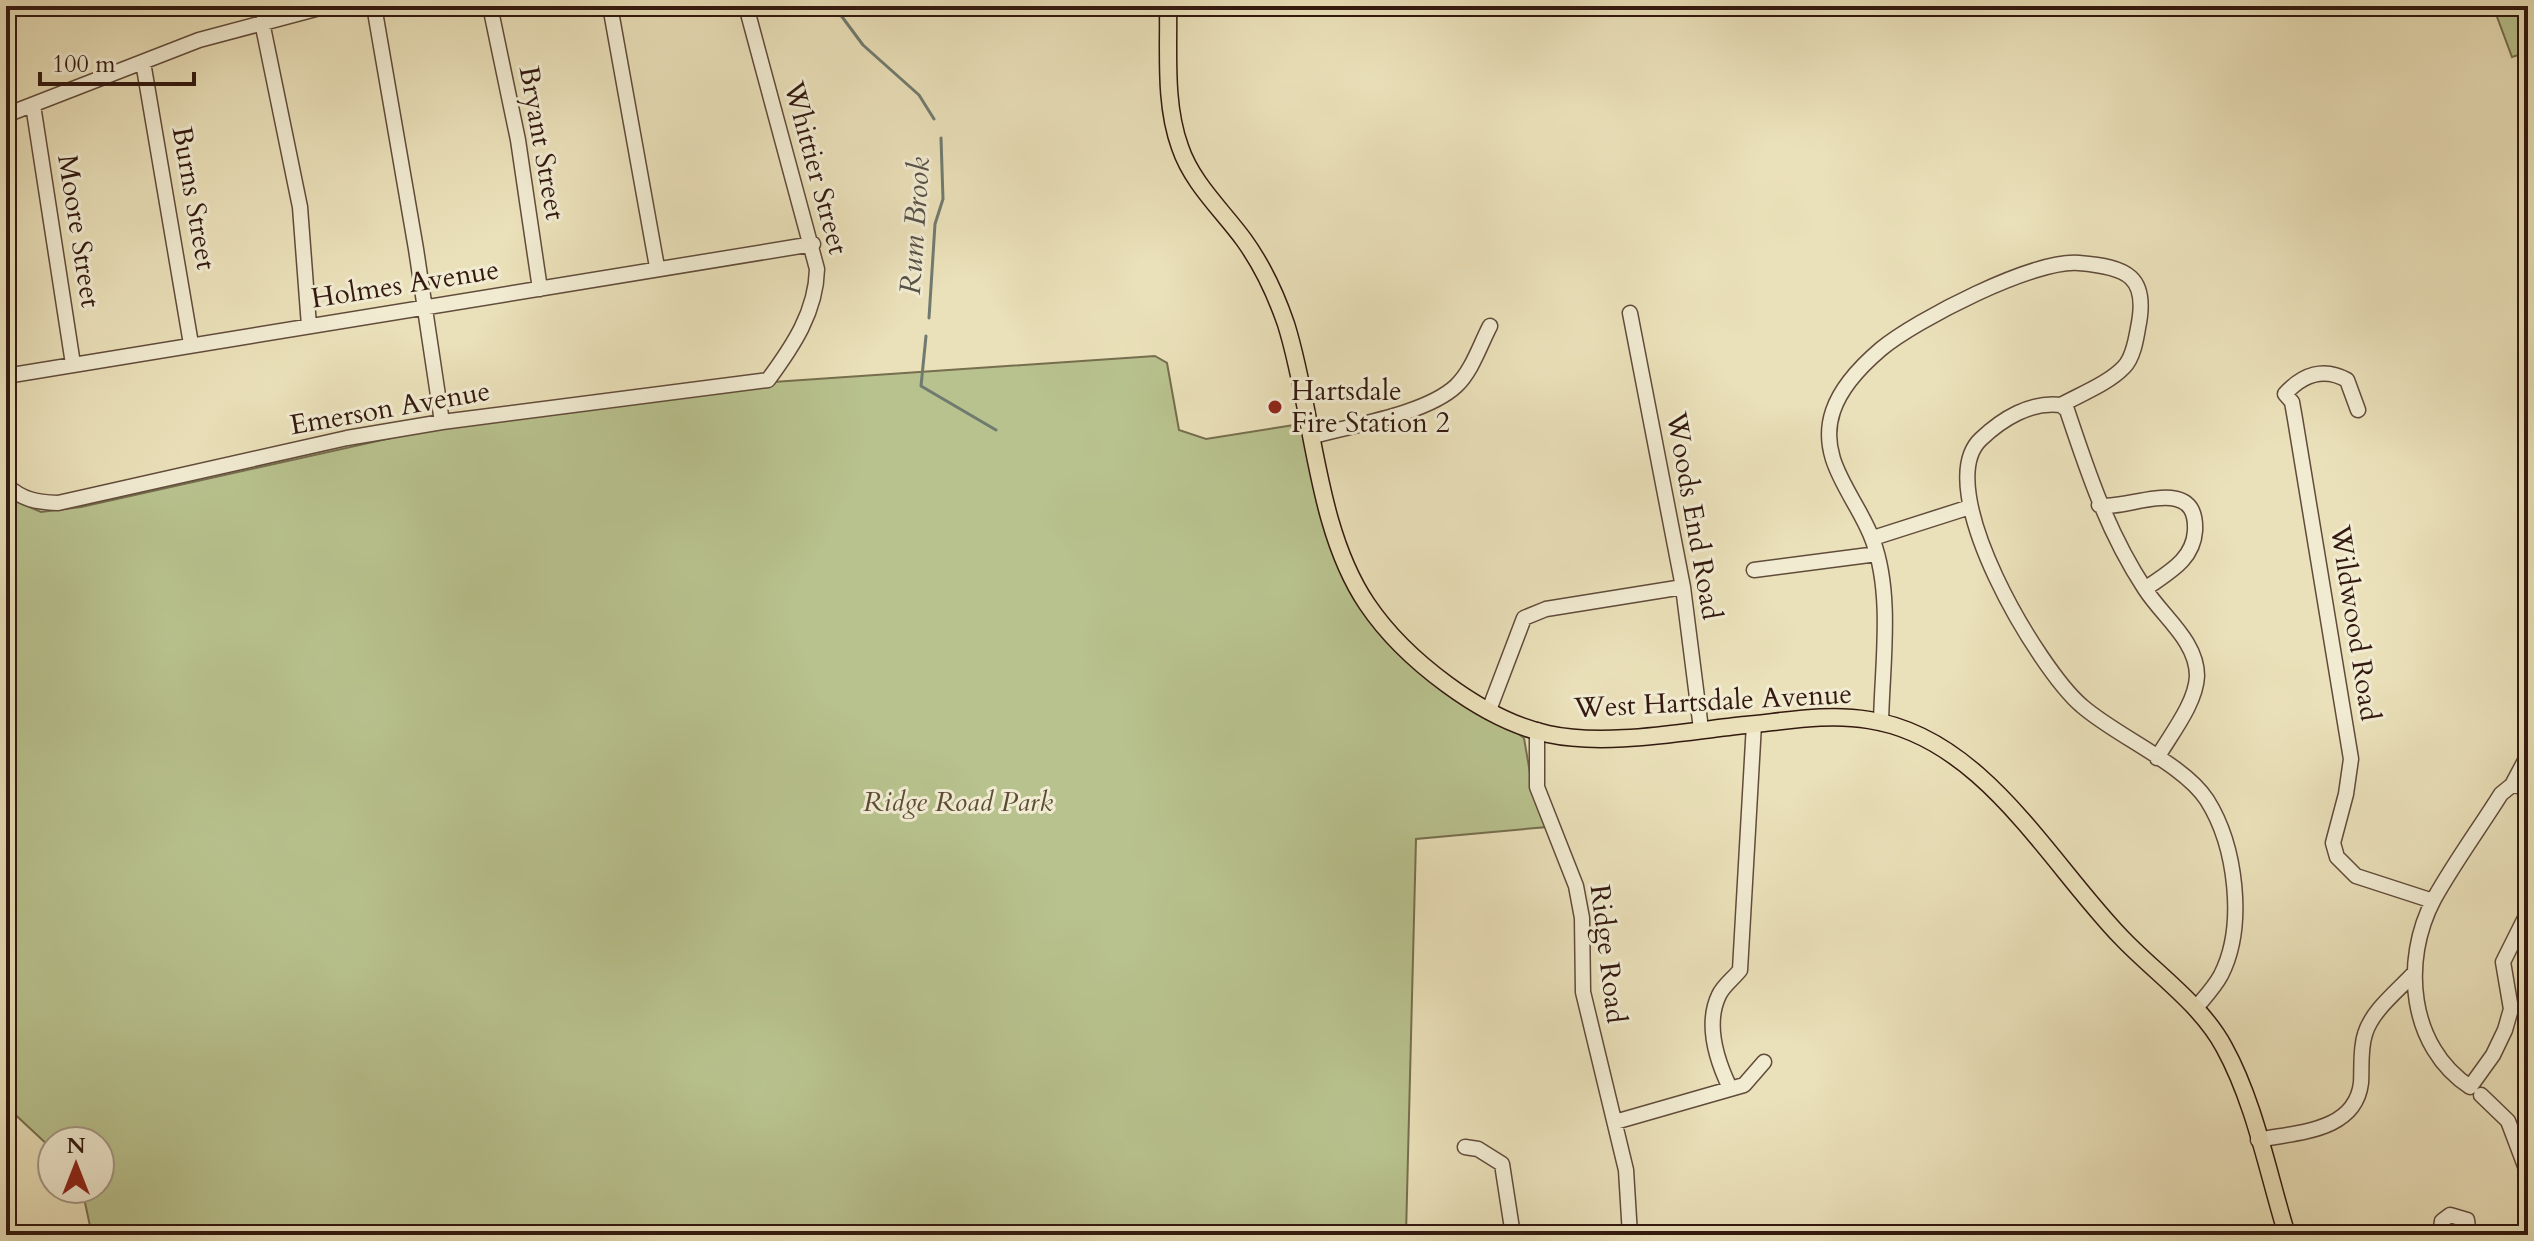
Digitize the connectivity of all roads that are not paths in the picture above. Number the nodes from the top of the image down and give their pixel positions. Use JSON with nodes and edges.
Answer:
{"nodes":[{"id":1,"x":327,"y":6,"type":"edge"},
{"id":2,"x":374,"y":6,"type":"edge"},
{"id":3,"x":490,"y":6,"type":"edge"},
{"id":4,"x":610,"y":6,"type":"edge"},
{"id":5,"x":746,"y":6,"type":"edge"},
{"id":6,"x":1168,"y":6,"type":"edge"},
{"id":7,"x":262,"y":22,"type":"junction"},
{"id":8,"x":143,"y":62,"type":"junction"},
{"id":9,"x":33,"y":105,"type":"junction"},
{"id":10,"x":6,"y":115,"type":"edge"},
{"id":11,"x":813,"y":244,"type":"junction"},
{"id":12,"x":657,"y":267,"type":"junction"},
{"id":13,"x":540,"y":289,"type":"junction"},
{"id":14,"x":425,"y":307,"type":"junction"},
{"id":15,"x":1630,"y":313,"type":"dead end"},
{"id":16,"x":309,"y":326,"type":"junction"},
{"id":17,"x":1490,"y":326,"type":"dead end"},
{"id":18,"x":191,"y":344,"type":"junction"},
{"id":19,"x":73,"y":364,"type":"junction"},
{"id":20,"x":6,"y":376,"type":"edge"},
{"id":21,"x":768,"y":380,"type":"joint"},
{"id":22,"x":2061,"y":405,"type":"junction"},
{"id":23,"x":2358,"y":410,"type":"dead end"},
{"id":24,"x":442,"y":422,"type":"junction"},
{"id":25,"x":1314,"y":436,"type":"junction"},
{"id":26,"x":6,"y":485,"type":"edge"},
{"id":27,"x":2099,"y":505,"type":"junction"},
{"id":28,"x":1970,"y":507,"type":"junction"},
{"id":29,"x":1873,"y":538,"type":"junction"},
{"id":30,"x":1877,"y":554,"type":"junction"},
{"id":31,"x":1754,"y":570,"type":"dead end"},
{"id":32,"x":1683,"y":587,"type":"junction"},
{"id":33,"x":2145,"y":589,"type":"junction"},
{"id":34,"x":1489,"y":710,"type":"junction"},
{"id":35,"x":1881,"y":723,"type":"junction"},
{"id":36,"x":1754,"y":724,"type":"junction"},
{"id":37,"x":1701,"y":729,"type":"junction"},
{"id":38,"x":1537,"y":730,"type":"junction"},
{"id":39,"x":2528,"y":755,"type":"edge"},
{"id":40,"x":2157,"y":758,"type":"junction"},
{"id":41,"x":2512,"y":785,"type":"junction"},
{"id":42,"x":2528,"y":788,"type":"edge"},
{"id":43,"x":2433,"y":901,"type":"junction"},
{"id":44,"x":2528,"y":912,"type":"edge"},
{"id":45,"x":2415,"y":972,"type":"junction"},
{"id":46,"x":2195,"y":1009,"type":"junction"},
{"id":47,"x":1764,"y":1062,"type":"dead end"},
{"id":48,"x":1730,"y":1088,"type":"junction"},
{"id":49,"x":2481,"y":1095,"type":"dead end"},
{"id":50,"x":1615,"y":1122,"type":"junction"},
{"id":51,"x":2258,"y":1140,"type":"junction"},
{"id":52,"x":1465,"y":1147,"type":"dead end"},
{"id":53,"x":2528,"y":1174,"type":"edge"},
{"id":54,"x":1513,"y":1235,"type":"edge"},
{"id":55,"x":1630,"y":1235,"type":"edge"},
{"id":56,"x":2287,"y":1235,"type":"edge"},
{"id":57,"x":2440,"y":1235,"type":"edge"},
{"id":58,"x":2469,"y":1235,"type":"edge"}],
"edges":[{"from":1,"to":7,"type":"street"},
{"from":2,"to":14,"type":"street"},
{"from":3,"to":13,"type":"street","name":"Bryant Street"},
{"from":4,"to":12,"type":"street"},
{"from":5,"to":11,"type":"street","name":"Whittier Street"},
{"from":6,"to":25,"type":"main road","name":"West Hartsdale Avenue"},
{"from":7,"to":8,"type":"street"},
{"from":7,"to":16,"type":"street"},
{"from":8,"to":9,"type":"street"},
{"from":8,"to":18,"type":"street","name":"Burns Street"},
{"from":9,"to":10,"type":"street"},
{"from":9,"to":19,"type":"street","name":"Moore Street"},
{"from":11,"to":12,"type":"street","name":"Holmes Avenue"},
{"from":11,"to":21,"type":"street","name":"Whittier Street"},
{"from":12,"to":13,"type":"street","name":"Holmes Avenue"},
{"from":13,"to":14,"type":"street","name":"Holmes Avenue"},
{"from":14,"to":16,"type":"street","name":"Holmes Avenue"},
{"from":14,"to":24,"type":"street"},
{"from":15,"to":32,"type":"street","name":"Woods End Road"},
{"from":16,"to":18,"type":"street","name":"Holmes Avenue"},
{"from":17,"to":25,"type":"street"},
{"from":18,"to":19,"type":"street","name":"Holmes Avenue"},
{"from":19,"to":20,"type":"street","name":"Holmes Avenue"},
{"from":21,"to":24,"type":"street","name":"Emerson Avenue"},
{"from":22,"to":27,"type":"street"},
{"from":22,"to":28,"type":"street"},
{"from":22,"to":29,"type":"street"},
{"from":23,"to":43,"type":"street","name":"Wildwood Road"},
{"from":24,"to":26,"type":"street","name":"Emerson Avenue"},
{"from":25,"to":34,"type":"main road","name":"West Hartsdale Avenue"},
{"from":27,"to":33,"type":"street"},
{"from":27,"to":33,"type":"street"},
{"from":28,"to":29,"type":"street"},
{"from":28,"to":40,"type":"street"},
{"from":29,"to":30,"type":"street"},
{"from":30,"to":31,"type":"street"},
{"from":30,"to":35,"type":"street"},
{"from":32,"to":34,"type":"street"},
{"from":32,"to":37,"type":"street","name":"Woods End Road"},
{"from":33,"to":40,"type":"street"},
{"from":34,"to":38,"type":"main road","name":"West Hartsdale Avenue"},
{"from":35,"to":36,"type":"main road","name":"West Hartsdale Avenue"},
{"from":35,"to":46,"type":"main road","name":"West Hartsdale Avenue"},
{"from":36,"to":37,"type":"main road","name":"West Hartsdale Avenue"},
{"from":36,"to":48,"type":"street"},
{"from":37,"to":38,"type":"main road","name":"West Hartsdale Avenue"},
{"from":38,"to":50,"type":"street","name":"Ridge Road"},
{"from":39,"to":41,"type":"street"},
{"from":40,"to":46,"type":"street"},
{"from":41,"to":42,"type":"street"},
{"from":41,"to":43,"type":"street"},
{"from":43,"to":45,"type":"street"},
{"from":44,"to":45,"type":"street"},
{"from":45,"to":51,"type":"street"},
{"from":46,"to":51,"type":"main road","name":"West Hartsdale Avenue"},
{"from":47,"to":48,"type":"street"},
{"from":48,"to":50,"type":"street"},
{"from":49,"to":53,"type":"street"},
{"from":50,"to":55,"type":"street","name":"Ridge Road"},
{"from":51,"to":56,"type":"main road","name":"West Hartsdale Avenue"},
{"from":52,"to":54,"type":"street"},
{"from":57,"to":58,"type":"street"}]}
